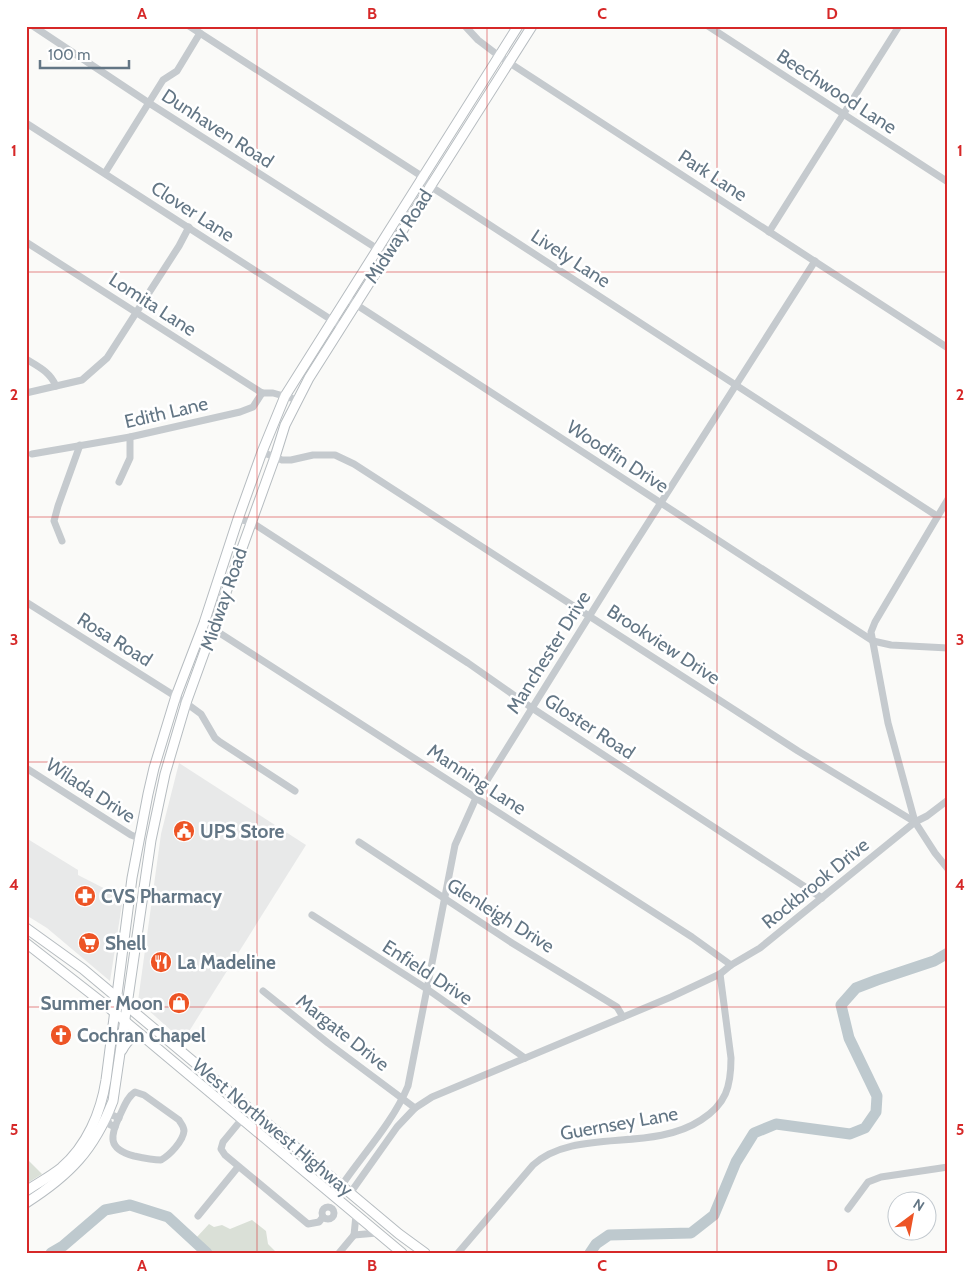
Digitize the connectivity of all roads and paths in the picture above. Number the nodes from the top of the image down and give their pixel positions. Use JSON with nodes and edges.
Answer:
{"nodes":[{"id":1,"x":33,"y":26,"type":"edge"},
{"id":2,"x":189,"y":26,"type":"edge"},
{"id":3,"x":464,"y":26,"type":"edge"},
{"id":4,"x":518,"y":26,"type":"edge"},
{"id":5,"x":532,"y":26,"type":"edge"},
{"id":6,"x":708,"y":26,"type":"edge"},
{"id":7,"x":899,"y":26,"type":"edge"},
{"id":8,"x":200,"y":33,"type":"junction"},
{"id":9,"x":499,"y":56,"type":"junction"},
{"id":10,"x":509,"y":62,"type":"junction"},
{"id":11,"x":149,"y":103,"type":"junction"},
{"id":12,"x":844,"y":114,"type":"junction"},
{"id":13,"x":26,"y":123,"type":"edge"},
{"id":14,"x":105,"y":173,"type":"junction"},
{"id":15,"x":423,"y":177,"type":"junction"},
{"id":16,"x":948,"y":182,"type":"edge"},
{"id":17,"x":430,"y":186,"type":"junction"},
{"id":18,"x":189,"y":228,"type":"junction"},
{"id":19,"x":769,"y":232,"type":"junction"},
{"id":20,"x":26,"y":242,"type":"edge"},
{"id":21,"x":377,"y":249,"type":"junction"},
{"id":22,"x":387,"y":255,"type":"junction"},
{"id":23,"x":814,"y":261,"type":"junction"},
{"id":24,"x":346,"y":298,"type":"junction"},
{"id":25,"x":355,"y":304,"type":"junction"},
{"id":26,"x":136,"y":313,"type":"junction"},
{"id":27,"x":332,"y":321,"type":"junction"},
{"id":28,"x":341,"y":326,"type":"junction"},
{"id":29,"x":948,"y":348,"type":"edge"},
{"id":30,"x":26,"y":359,"type":"edge"},
{"id":31,"x":56,"y":386,"type":"junction"},
{"id":32,"x":736,"y":386,"type":"junction"},
{"id":33,"x":26,"y":393,"type":"edge"},
{"id":34,"x":262,"y":393,"type":"junction"},
{"id":35,"x":285,"y":396,"type":"junction"},
{"id":36,"x":298,"y":400,"type":"junction"},
{"id":37,"x":130,"y":437,"type":"junction"},
{"id":38,"x":80,"y":445,"type":"junction"},
{"id":39,"x":262,"y":452,"type":"junction"},
{"id":40,"x":32,"y":454,"type":"dead end"},
{"id":41,"x":275,"y":457,"type":"junction"},
{"id":42,"x":119,"y":482,"type":"dead end"},
{"id":43,"x":948,"y":499,"type":"edge"},
{"id":44,"x":661,"y":504,"type":"junction"},
{"id":45,"x":937,"y":516,"type":"junction"},
{"id":46,"x":238,"y":518,"type":"junction"},
{"id":47,"x":251,"y":522,"type":"junction"},
{"id":48,"x":62,"y":541,"type":"dead end"},
{"id":49,"x":26,"y":602,"type":"edge"},
{"id":50,"x":590,"y":615,"type":"junction"},
{"id":51,"x":204,"y":623,"type":"junction"},
{"id":52,"x":214,"y":628,"type":"junction"},
{"id":53,"x":873,"y":641,"type":"junction"},
{"id":54,"x":948,"y":648,"type":"edge"},
{"id":55,"x":176,"y":696,"type":"junction"},
{"id":56,"x":186,"y":703,"type":"junction"},
{"id":57,"x":532,"y":708,"type":"junction"},
{"id":58,"x":26,"y":768,"type":"edge"},
{"id":59,"x":295,"y":790,"type":"dead end"},
{"id":60,"x":476,"y":798,"type":"junction"},
{"id":61,"x":948,"y":800,"type":"edge"},
{"id":62,"x":915,"y":822,"type":"junction"},
{"id":63,"x":139,"y":838,"type":"junction"},
{"id":64,"x":151,"y":840,"type":"junction"},
{"id":65,"x":359,"y":842,"type":"dead end"},
{"id":66,"x":948,"y":869,"type":"edge"},
{"id":67,"x":822,"y":898,"type":"junction"},
{"id":68,"x":444,"y":899,"type":"junction"},
{"id":69,"x":129,"y":906,"type":"junction"},
{"id":70,"x":141,"y":907,"type":"junction"},
{"id":71,"x":312,"y":915,"type":"dead end"},
{"id":72,"x":26,"y":928,"type":"edge"},
{"id":73,"x":26,"y":943,"type":"edge"},
{"id":74,"x":731,"y":966,"type":"junction"},
{"id":75,"x":720,"y":974,"type":"junction"},
{"id":76,"x":427,"y":989,"type":"junction"},
{"id":77,"x":263,"y":991,"type":"dead end"},
{"id":78,"x":118,"y":998,"type":"junction"},
{"id":79,"x":127,"y":1006,"type":"junction"},
{"id":80,"x":115,"y":1013,"type":"junction"},
{"id":81,"x":623,"y":1017,"type":"junction"},
{"id":82,"x":124,"y":1021,"type":"junction"},
{"id":83,"x":146,"y":1039,"type":"junction"},
{"id":84,"x":120,"y":1052,"type":"junction"},
{"id":85,"x":525,"y":1058,"type":"junction"},
{"id":86,"x":403,"y":1098,"type":"junction"},
{"id":87,"x":415,"y":1108,"type":"junction"},
{"id":88,"x":102,"y":1115,"type":"junction"},
{"id":89,"x":119,"y":1118,"type":"junction"},
{"id":90,"x":242,"y":1119,"type":"junction"},
{"id":91,"x":115,"y":1127,"type":"junction"},
{"id":92,"x":238,"y":1167,"type":"junction"},
{"id":93,"x":948,"y":1168,"type":"edge"},
{"id":94,"x":342,"y":1184,"type":"junction"},
{"id":95,"x":26,"y":1191,"type":"edge"},
{"id":96,"x":351,"y":1192,"type":"junction"},
{"id":97,"x":338,"y":1199,"type":"junction"},
{"id":98,"x":26,"y":1204,"type":"edge"},
{"id":99,"x":848,"y":1209,"type":"dead end"},
{"id":100,"x":356,"y":1215,"type":"junction"},
{"id":101,"x":198,"y":1216,"type":"dead end"},
{"id":102,"x":377,"y":1232,"type":"junction"},
{"id":103,"x":354,"y":1235,"type":"junction"},
{"id":104,"x":339,"y":1253,"type":"edge"},
{"id":105,"x":402,"y":1253,"type":"edge"},
{"id":106,"x":424,"y":1253,"type":"edge"},
{"id":107,"x":458,"y":1253,"type":"edge"}],
"edges":[{"from":1,"to":11,"type":"street","name":"Dunhaven Road"},
{"from":2,"to":8,"type":"street","name":"Lively Lane"},
{"from":3,"to":9,"type":"street","name":"Park Lane"},
{"from":4,"to":9,"type":"main road","name":"Midway Road"},
{"from":5,"to":10,"type":"main road","name":"Midway Road"},
{"from":6,"to":12,"type":"street","name":"Beechwood Lane"},
{"from":7,"to":12,"type":"street"},
{"from":8,"to":11,"type":"street"},
{"from":8,"to":15,"type":"street","name":"Lively Lane"},
{"from":9,"to":10,"type":"street","name":"Park Lane"},
{"from":9,"to":15,"type":"main road","name":"Midway Road"},
{"from":10,"to":17,"type":"main road","name":"Midway Road"},
{"from":10,"to":19,"type":"street","name":"Park Lane"},
{"from":11,"to":14,"type":"street"},
{"from":11,"to":21,"type":"street","name":"Dunhaven Road"},
{"from":12,"to":16,"type":"street","name":"Beechwood Lane"},
{"from":12,"to":19,"type":"street"},
{"from":13,"to":14,"type":"street","name":"Clover Lane"},
{"from":14,"to":18,"type":"street","name":"Clover Lane"},
{"from":15,"to":17,"type":"street","name":"Lively Lane"},
{"from":15,"to":21,"type":"main road","name":"Midway Road"},
{"from":17,"to":22,"type":"main road","name":"Midway Road"},
{"from":17,"to":32,"type":"street","name":"Lively Lane"},
{"from":18,"to":26,"type":"street"},
{"from":18,"to":27,"type":"street","name":"Clover Lane"},
{"from":19,"to":23,"type":"street","name":"Park Lane"},
{"from":20,"to":26,"type":"street","name":"Lomita Lane"},
{"from":21,"to":22,"type":"street","name":"Dunhaven Road"},
{"from":21,"to":24,"type":"main road","name":"Midway Road"},
{"from":22,"to":25,"type":"main road","name":"Midway Road"},
{"from":23,"to":29,"type":"street","name":"Park Lane"},
{"from":23,"to":32,"type":"street","name":"Manchester Drive"},
{"from":24,"to":25,"type":"street","name":"Woodfin Drive"},
{"from":24,"to":27,"type":"main road","name":"Midway Road"},
{"from":25,"to":28,"type":"main road","name":"Midway Road"},
{"from":25,"to":44,"type":"street","name":"Woodfin Drive"},
{"from":26,"to":31,"type":"street"},
{"from":26,"to":34,"type":"street","name":"Lomita Lane"},
{"from":27,"to":28,"type":"street","name":"Clover Lane"},
{"from":27,"to":35,"type":"main road","name":"Midway Road"},
{"from":28,"to":36,"type":"main road","name":"Midway Road"},
{"from":30,"to":31,"type":"street"},
{"from":31,"to":33,"type":"street"},
{"from":32,"to":44,"type":"street","name":"Manchester Drive"},
{"from":32,"to":45,"type":"street","name":"Lively Lane"},
{"from":34,"to":35,"type":"street"},
{"from":34,"to":37,"type":"street","name":"Edith Lane"},
{"from":35,"to":36,"type":"street"},
{"from":35,"to":39,"type":"main road","name":"Midway Road"},
{"from":36,"to":41,"type":"main road","name":"Midway Road"},
{"from":37,"to":38,"type":"street","name":"Edith Lane"},
{"from":37,"to":42,"type":"street"},
{"from":38,"to":40,"type":"street","name":"Edith Lane"},
{"from":38,"to":48,"type":"street"},
{"from":39,"to":41,"type":"street","name":"Brookview Drive"},
{"from":39,"to":46,"type":"main road","name":"Midway Road"},
{"from":41,"to":47,"type":"main road","name":"Midway Road"},
{"from":41,"to":50,"type":"street","name":"Brookview Drive"},
{"from":43,"to":45,"type":"street"},
{"from":44,"to":50,"type":"street","name":"Manchester Drive"},
{"from":44,"to":53,"type":"street","name":"Woodfin Drive"},
{"from":45,"to":53,"type":"street"},
{"from":46,"to":47,"type":"street","name":"Gloster Road"},
{"from":46,"to":51,"type":"main road","name":"Midway Road"},
{"from":47,"to":52,"type":"main road","name":"Midway Road"},
{"from":47,"to":57,"type":"street","name":"Gloster Road"},
{"from":49,"to":55,"type":"street","name":"Rosa Road"},
{"from":50,"to":57,"type":"street","name":"Manchester Drive"},
{"from":50,"to":62,"type":"street","name":"Brookview Drive"},
{"from":51,"to":52,"type":"street","name":"Manning Lane"},
{"from":51,"to":55,"type":"main road","name":"Midway Road"},
{"from":52,"to":56,"type":"main road","name":"Midway Road"},
{"from":52,"to":60,"type":"street","name":"Manning Lane"},
{"from":53,"to":54,"type":"street"},
{"from":53,"to":62,"type":"street"},
{"from":55,"to":56,"type":"street","name":"Rosa Road"},
{"from":55,"to":63,"type":"main road","name":"Midway Road"},
{"from":56,"to":59,"type":"street","name":"Rosa Road"},
{"from":56,"to":64,"type":"main road","name":"Midway Road"},
{"from":57,"to":60,"type":"street","name":"Manchester Drive"},
{"from":57,"to":67,"type":"street","name":"Gloster Road"},
{"from":58,"to":63,"type":"street","name":"Wilada Drive"},
{"from":60,"to":68,"type":"street","name":"Manchester Drive"},
{"from":60,"to":74,"type":"street","name":"Manning Lane"},
{"from":61,"to":62,"type":"street","name":"Rockbrook Drive"},
{"from":62,"to":66,"type":"street","name":"Brookview Drive"},
{"from":62,"to":67,"type":"street","name":"Rockbrook Drive"},
{"from":63,"to":64,"type":"main road"},
{"from":63,"to":69,"type":"main road","name":"Midway Road"},
{"from":64,"to":70,"type":"main road","name":"Midway Road"},
{"from":65,"to":68,"type":"street","name":"Glenleigh Drive"},
{"from":67,"to":74,"type":"street","name":"Rockbrook Drive"},
{"from":68,"to":76,"type":"street","name":"Manchester Drive"},
{"from":68,"to":81,"type":"street","name":"Glenleigh Drive"},
{"from":69,"to":70,"type":"main road"},
{"from":69,"to":78,"type":"main road","name":"Midway Road"},
{"from":70,"to":79,"type":"main road","name":"Midway Road"},
{"from":71,"to":76,"type":"street","name":"Enfield Drive"},
{"from":72,"to":78,"type":"main road","name":"West Northwest Highway"},
{"from":73,"to":80,"type":"main road","name":"West Northwest Highway"},
{"from":74,"to":75,"type":"street","name":"Rockbrook Drive"},
{"from":75,"to":81,"type":"street","name":"Rockbrook Drive"},
{"from":75,"to":107,"type":"street","name":"Guernsey Lane"},
{"from":76,"to":85,"type":"street","name":"Enfield Drive"},
{"from":76,"to":86,"type":"street","name":"Manchester Drive"},
{"from":77,"to":86,"type":"street","name":"Margate Drive"},
{"from":78,"to":79,"type":"main road","name":"West Northwest Highway"},
{"from":78,"to":80,"type":"main road","name":"Midway Road"},
{"from":79,"to":82,"type":"main road","name":"Midway Road"},
{"from":79,"to":94,"type":"main road","name":"West Northwest Highway"},
{"from":80,"to":82,"type":"main road","name":"West Northwest Highway"},
{"from":80,"to":88,"type":"main road","name":"Midway Road"},
{"from":81,"to":85,"type":"street","name":"Rockbrook Drive"},
{"from":82,"to":83,"type":"main road","name":"West Northwest Highway"},
{"from":82,"to":84,"type":"main road","name":"Midway Road"},
{"from":83,"to":84,"type":"main road"},
{"from":83,"to":90,"type":"main road","name":"West Northwest Highway"},
{"from":84,"to":88,"type":"main road","name":"Midway Road"},
{"from":85,"to":87,"type":"street","name":"Rockbrook Drive"},
{"from":86,"to":87,"type":"street"},
{"from":86,"to":94,"type":"street"},
{"from":87,"to":96,"type":"street","name":"Rockbrook Drive"},
{"from":88,"to":89,"type":"street"},
{"from":88,"to":91,"type":"street"},
{"from":88,"to":95,"type":"main road","name":"Midway Road"},
{"from":88,"to":98,"type":"main road","name":"Midway Road"},
{"from":89,"to":91,"type":"street"},
{"from":89,"to":91,"type":"street"},
{"from":90,"to":92,"type":"street"},
{"from":90,"to":97,"type":"main road","name":"West Northwest Highway"},
{"from":92,"to":97,"type":"street"},
{"from":92,"to":101,"type":"street"},
{"from":93,"to":99,"type":"street"},
{"from":94,"to":96,"type":"main road","name":"West Northwest Highway"},
{"from":94,"to":97,"type":"main road"},
{"from":96,"to":97,"type":"main road"},
{"from":96,"to":106,"type":"main road","name":"West Northwest Highway"},
{"from":97,"to":100,"type":"main road","name":"West Northwest Highway"},
{"from":100,"to":102,"type":"main road","name":"West Northwest Highway"},
{"from":100,"to":103,"type":"street"},
{"from":102,"to":103,"type":"street"},
{"from":102,"to":105,"type":"main road","name":"West Northwest Highway"},
{"from":103,"to":104,"type":"street"}]}
